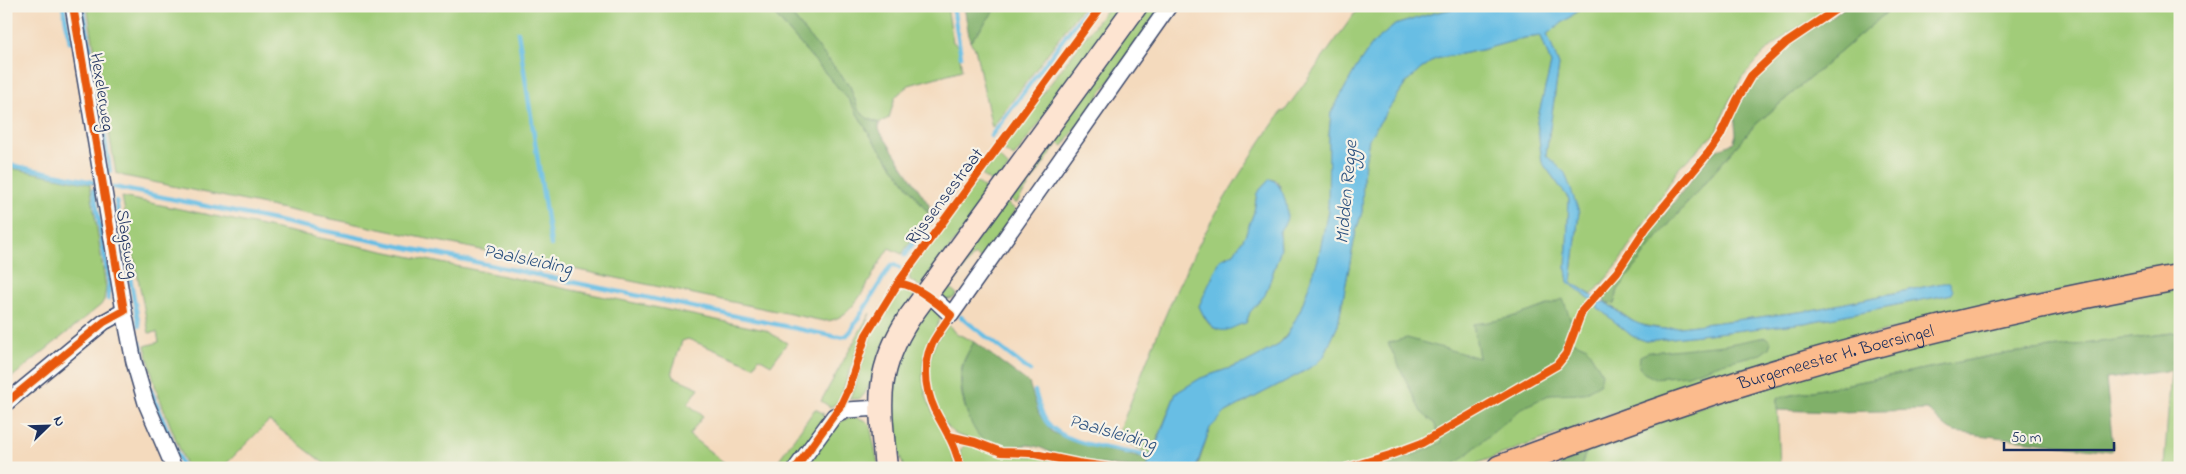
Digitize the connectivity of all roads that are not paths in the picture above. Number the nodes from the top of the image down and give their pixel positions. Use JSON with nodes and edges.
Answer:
{"nodes":[{"id":1,"x":73,"y":6,"type":"edge"},
{"id":2,"x":1136,"y":6,"type":"edge"},
{"id":3,"x":1169,"y":6,"type":"edge"},
{"id":4,"x":103,"y":182,"type":"joint"},
{"id":5,"x":2180,"y":278,"type":"edge"},
{"id":6,"x":925,"y":296,"type":"junction"},
{"id":7,"x":124,"y":311,"type":"junction"},
{"id":8,"x":6,"y":403,"type":"edge"},
{"id":9,"x":880,"y":408,"type":"junction"},
{"id":10,"x":883,"y":439,"type":"junction"},
{"id":11,"x":174,"y":468,"type":"edge"},
{"id":12,"x":796,"y":468,"type":"edge"},
{"id":13,"x":886,"y":468,"type":"edge"},
{"id":14,"x":895,"y":468,"type":"edge"},
{"id":15,"x":1500,"y":468,"type":"edge"}],
"edges":[{"from":1,"to":4,"type":"street","name":"Hexelerweg"},
{"from":2,"to":6,"type":"main road"},
{"from":3,"to":6,"type":"street"},
{"from":4,"to":7,"type":"street","name":"Slagsweg"},
{"from":5,"to":15,"type":"main road","name":"Burgemeester H. Boersingel"},
{"from":6,"to":9,"type":"main road"},
{"from":7,"to":8,"type":"street"},
{"from":7,"to":11,"type":"street","name":"Slagsweg"},
{"from":9,"to":10,"type":"main road"},
{"from":9,"to":12,"type":"street"},
{"from":10,"to":13,"type":"main road"},
{"from":10,"to":14,"type":"main road"}]}
